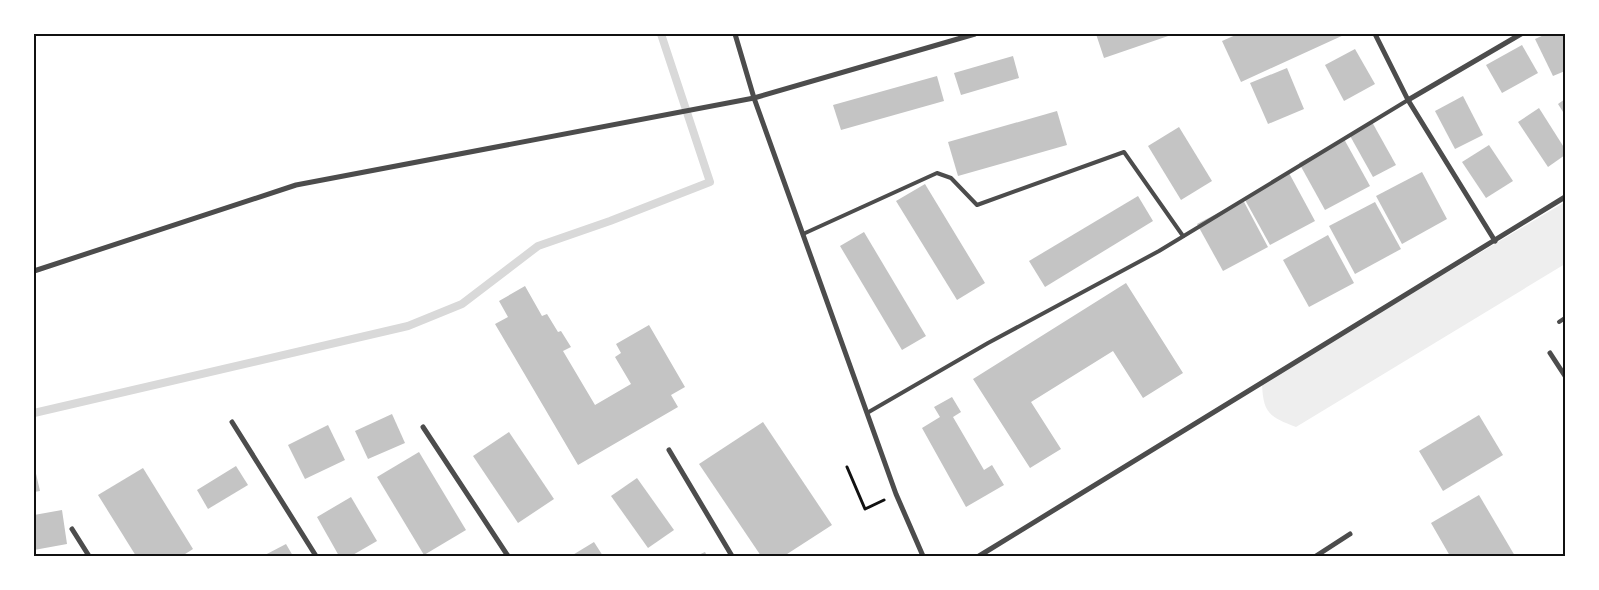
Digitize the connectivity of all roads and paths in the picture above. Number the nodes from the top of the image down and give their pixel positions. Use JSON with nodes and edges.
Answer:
{"nodes":[{"id":1,"x":735,"y":34,"type":"edge"},
{"id":2,"x":975,"y":34,"type":"edge"},
{"id":3,"x":1375,"y":34,"type":"edge"},
{"id":4,"x":1521,"y":34,"type":"edge"},
{"id":5,"x":754,"y":98,"type":"junction"},
{"id":6,"x":1408,"y":100,"type":"junction"},
{"id":7,"x":1565,"y":197,"type":"edge"},
{"id":8,"x":803,"y":234,"type":"junction"},
{"id":9,"x":1183,"y":236,"type":"junction"},
{"id":10,"x":1495,"y":241,"type":"junction"},
{"id":11,"x":34,"y":271,"type":"edge"},
{"id":12,"x":1565,"y":318,"type":"edge"},
{"id":13,"x":1559,"y":322,"type":"dead end"},
{"id":14,"x":1550,"y":352,"type":"dead end"},
{"id":15,"x":1565,"y":376,"type":"edge"},
{"id":16,"x":867,"y":413,"type":"junction"},
{"id":17,"x":232,"y":422,"type":"dead end"},
{"id":18,"x":423,"y":427,"type":"dead end"},
{"id":19,"x":669,"y":450,"type":"dead end"},
{"id":20,"x":847,"y":467,"type":"dead end"},
{"id":21,"x":896,"y":494,"type":"junction"},
{"id":22,"x":72,"y":529,"type":"dead end"},
{"id":23,"x":1350,"y":534,"type":"dead end"},
{"id":24,"x":89,"y":556,"type":"edge"},
{"id":25,"x":316,"y":556,"type":"edge"},
{"id":26,"x":508,"y":556,"type":"edge"},
{"id":27,"x":732,"y":556,"type":"edge"},
{"id":28,"x":924,"y":556,"type":"edge"},
{"id":29,"x":979,"y":556,"type":"edge"},
{"id":30,"x":1316,"y":556,"type":"edge"}],
"edges":[{"from":1,"to":5,"type":"street"},
{"from":2,"to":5,"type":"street"},
{"from":3,"to":6,"type":"street"},
{"from":4,"to":6,"type":"street"},
{"from":5,"to":8,"type":"street"},
{"from":5,"to":11,"type":"street"},
{"from":6,"to":9,"type":"lane"},
{"from":6,"to":10,"type":"street"},
{"from":7,"to":10,"type":"street"},
{"from":8,"to":9,"type":"lane"},
{"from":8,"to":16,"type":"street"},
{"from":9,"to":16,"type":"lane"},
{"from":10,"to":29,"type":"street"},
{"from":12,"to":13,"type":"lane"},
{"from":14,"to":15,"type":"street"},
{"from":16,"to":21,"type":"street"},
{"from":17,"to":25,"type":"street"},
{"from":18,"to":26,"type":"street"},
{"from":19,"to":27,"type":"street"},
{"from":20,"to":21,"type":"path"},
{"from":21,"to":28,"type":"street"},
{"from":22,"to":24,"type":"street"},
{"from":23,"to":30,"type":"street"}]}
